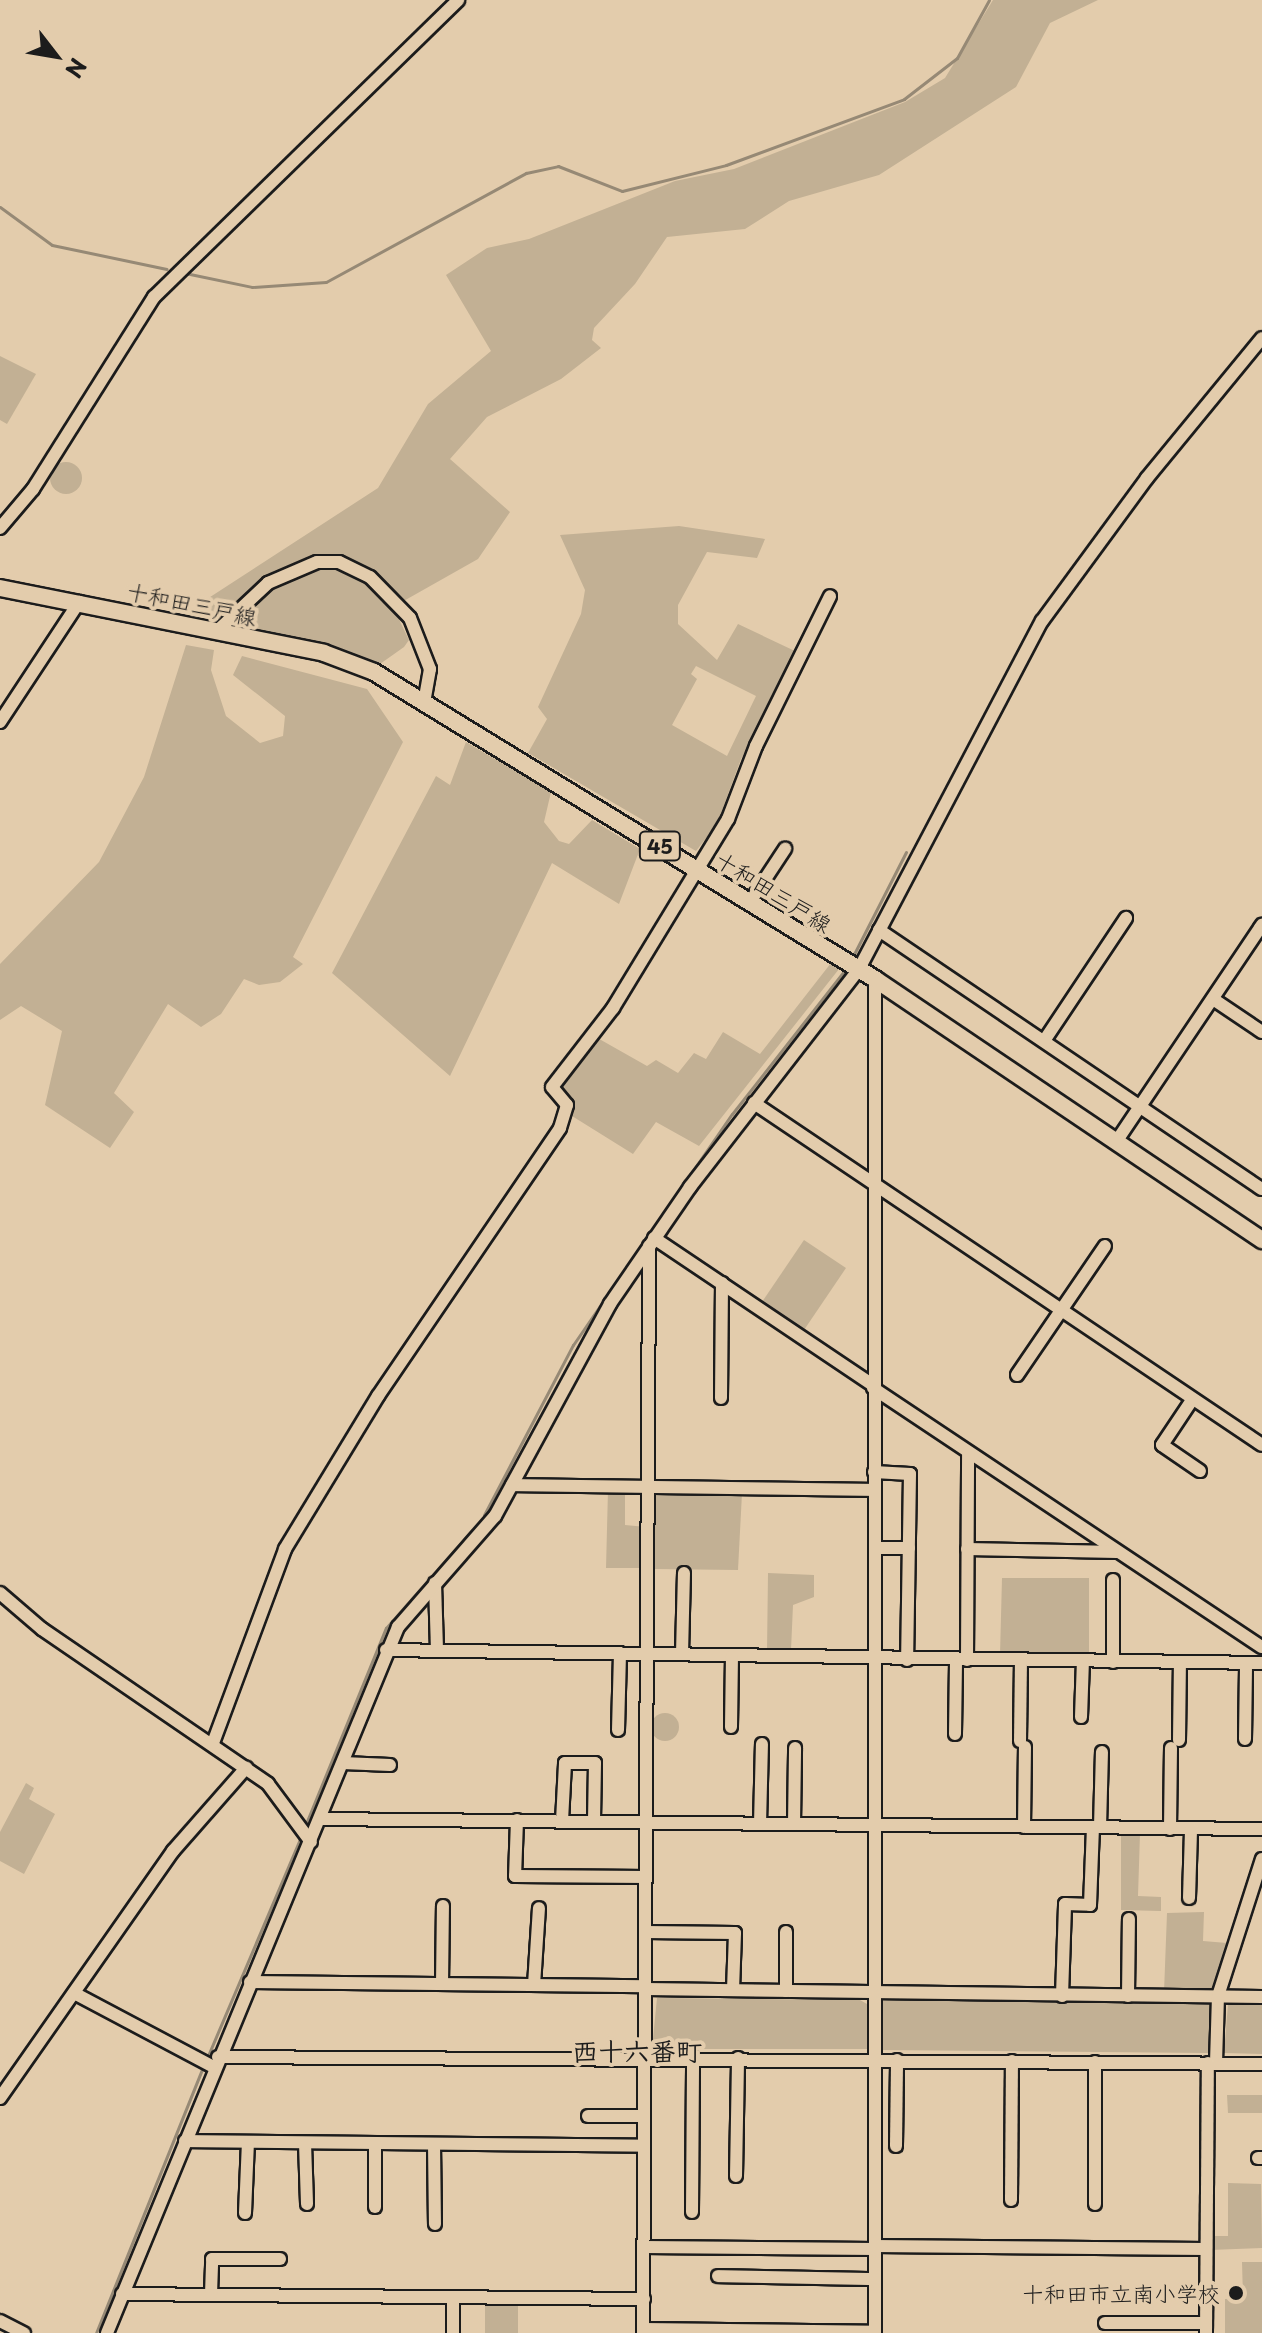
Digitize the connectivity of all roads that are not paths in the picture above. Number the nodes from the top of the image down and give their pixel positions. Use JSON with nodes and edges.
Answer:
{"nodes":[{"id":1,"x":458,"y":0,"type":"edge"},
{"id":2,"x":1262,"y":338,"type":"edge"},
{"id":3,"x":0,"y":528,"type":"edge"},
{"id":4,"x":0,"y":588,"type":"edge"},
{"id":5,"x":830,"y":596,"type":"dead end"},
{"id":6,"x":79,"y":602,"type":"junction"},
{"id":7,"x":218,"y":630,"type":"junction"},
{"id":8,"x":425,"y":698,"type":"junction"},
{"id":9,"x":0,"y":722,"type":"edge"},
{"id":10,"x":785,"y":849,"type":"dead end"},
{"id":11,"x":695,"y":867,"type":"junction"},
{"id":12,"x":750,"y":902,"type":"junction"},
{"id":13,"x":1126,"y":918,"type":"dead end"},
{"id":14,"x":1262,"y":925,"type":"edge"},
{"id":15,"x":879,"y":930,"type":"junction"},
{"id":16,"x":859,"y":969,"type":"junction"},
{"id":17,"x":875,"y":979,"type":"junction"},
{"id":18,"x":1213,"y":999,"type":"junction"},
{"id":19,"x":1262,"y":1032,"type":"edge"},
{"id":20,"x":1044,"y":1041,"type":"junction"},
{"id":21,"x":754,"y":1103,"type":"junction"},
{"id":22,"x":1140,"y":1107,"type":"junction"},
{"id":23,"x":1116,"y":1142,"type":"junction"},
{"id":24,"x":873,"y":1183,"type":"junction"},
{"id":25,"x":1262,"y":1189,"type":"edge"},
{"id":26,"x":1262,"y":1240,"type":"edge"},
{"id":27,"x":652,"y":1242,"type":"junction"},
{"id":28,"x":1105,"y":1246,"type":"dead end"},
{"id":29,"x":722,"y":1283,"type":"junction"},
{"id":30,"x":1062,"y":1310,"type":"junction"},
{"id":31,"x":1017,"y":1375,"type":"dead end"},
{"id":32,"x":873,"y":1387,"type":"junction"},
{"id":33,"x":721,"y":1398,"type":"dead end"},
{"id":34,"x":1192,"y":1400,"type":"junction"},
{"id":35,"x":1260,"y":1440,"type":"edge"},
{"id":36,"x":968,"y":1452,"type":"junction"},
{"id":37,"x":1200,"y":1471,"type":"dead end"},
{"id":38,"x":874,"y":1472,"type":"junction"},
{"id":39,"x":512,"y":1485,"type":"junction"},
{"id":40,"x":649,"y":1487,"type":"junction"},
{"id":41,"x":873,"y":1490,"type":"junction"},
{"id":42,"x":875,"y":1548,"type":"junction"},
{"id":43,"x":909,"y":1548,"type":"junction"},
{"id":44,"x":967,"y":1549,"type":"junction"},
{"id":45,"x":1117,"y":1552,"type":"junction"},
{"id":46,"x":684,"y":1573,"type":"dead end"},
{"id":47,"x":1113,"y":1580,"type":"dead end"},
{"id":48,"x":435,"y":1583,"type":"junction"},
{"id":49,"x":0,"y":1593,"type":"edge"},
{"id":50,"x":1262,"y":1647,"type":"edge"},
{"id":51,"x":386,"y":1650,"type":"junction"},
{"id":52,"x":437,"y":1650,"type":"junction"},
{"id":53,"x":620,"y":1653,"type":"junction"},
{"id":54,"x":649,"y":1654,"type":"junction"},
{"id":55,"x":682,"y":1654,"type":"junction"},
{"id":56,"x":732,"y":1656,"type":"junction"},
{"id":57,"x":875,"y":1659,"type":"junction"},
{"id":58,"x":907,"y":1660,"type":"junction"},
{"id":59,"x":962,"y":1660,"type":"junction"},
{"id":60,"x":1021,"y":1661,"type":"junction"},
{"id":61,"x":1083,"y":1661,"type":"junction"},
{"id":62,"x":1113,"y":1662,"type":"junction"},
{"id":63,"x":1180,"y":1662,"type":"junction"},
{"id":64,"x":1246,"y":1663,"type":"junction"},
{"id":65,"x":1262,"y":1663,"type":"edge"},
{"id":66,"x":1081,"y":1717,"type":"dead end"},
{"id":67,"x":731,"y":1727,"type":"dead end"},
{"id":68,"x":618,"y":1730,"type":"dead end"},
{"id":69,"x":955,"y":1734,"type":"dead end"},
{"id":70,"x":1245,"y":1739,"type":"dead end"},
{"id":71,"x":213,"y":1743,"type":"junction"},
{"id":72,"x":762,"y":1744,"type":"dead end"},
{"id":73,"x":795,"y":1748,"type":"dead end"},
{"id":74,"x":1102,"y":1752,"type":"dead end"},
{"id":75,"x":343,"y":1763,"type":"junction"},
{"id":76,"x":390,"y":1765,"type":"dead end"},
{"id":77,"x":246,"y":1768,"type":"junction"},
{"id":78,"x":320,"y":1819,"type":"junction"},
{"id":79,"x":517,"y":1820,"type":"junction"},
{"id":80,"x":562,"y":1821,"type":"junction"},
{"id":81,"x":594,"y":1821,"type":"junction"},
{"id":82,"x":647,"y":1821,"type":"junction"},
{"id":83,"x":760,"y":1824,"type":"junction"},
{"id":84,"x":794,"y":1824,"type":"junction"},
{"id":85,"x":875,"y":1826,"type":"junction"},
{"id":86,"x":1024,"y":1827,"type":"junction"},
{"id":87,"x":1097,"y":1827,"type":"junction"},
{"id":88,"x":1170,"y":1829,"type":"junction"},
{"id":89,"x":1191,"y":1829,"type":"junction"},
{"id":90,"x":1262,"y":1829,"type":"edge"},
{"id":91,"x":305,"y":1836,"type":"junction"},
{"id":92,"x":1262,"y":1859,"type":"edge"},
{"id":93,"x":646,"y":1877,"type":"junction"},
{"id":94,"x":1189,"y":1898,"type":"dead end"},
{"id":95,"x":443,"y":1906,"type":"dead end"},
{"id":96,"x":539,"y":1908,"type":"dead end"},
{"id":97,"x":1129,"y":1919,"type":"dead end"},
{"id":98,"x":646,"y":1932,"type":"junction"},
{"id":99,"x":786,"y":1932,"type":"dead end"},
{"id":100,"x":250,"y":1982,"type":"junction"},
{"id":101,"x":442,"y":1984,"type":"junction"},
{"id":102,"x":534,"y":1985,"type":"junction"},
{"id":103,"x":646,"y":1988,"type":"junction"},
{"id":104,"x":733,"y":1990,"type":"junction"},
{"id":105,"x":786,"y":1991,"type":"junction"},
{"id":106,"x":74,"y":1993,"type":"junction"},
{"id":107,"x":875,"y":1994,"type":"junction"},
{"id":108,"x":1062,"y":1996,"type":"junction"},
{"id":109,"x":1128,"y":1996,"type":"junction"},
{"id":110,"x":1218,"y":1996,"type":"junction"},
{"id":111,"x":1262,"y":1997,"type":"edge"},
{"id":112,"x":693,"y":2057,"type":"junction"},
{"id":113,"x":738,"y":2058,"type":"junction"},
{"id":114,"x":645,"y":2060,"type":"junction"},
{"id":115,"x":874,"y":2060,"type":"junction"},
{"id":116,"x":897,"y":2060,"type":"junction"},
{"id":117,"x":1012,"y":2061,"type":"junction"},
{"id":118,"x":210,"y":2062,"type":"junction"},
{"id":119,"x":1095,"y":2062,"type":"junction"},
{"id":120,"x":1212,"y":2063,"type":"junction"},
{"id":121,"x":1262,"y":2064,"type":"edge"},
{"id":122,"x":0,"y":2098,"type":"edge"},
{"id":123,"x":588,"y":2116,"type":"dead end"},
{"id":124,"x":644,"y":2116,"type":"junction"},
{"id":125,"x":185,"y":2141,"type":"junction"},
{"id":126,"x":248,"y":2142,"type":"junction"},
{"id":127,"x":305,"y":2143,"type":"junction"},
{"id":128,"x":375,"y":2144,"type":"junction"},
{"id":129,"x":434,"y":2144,"type":"junction"},
{"id":130,"x":644,"y":2146,"type":"junction"},
{"id":131,"x":896,"y":2146,"type":"dead end"},
{"id":132,"x":736,"y":2176,"type":"dead end"},
{"id":133,"x":1011,"y":2200,"type":"dead end"},
{"id":134,"x":307,"y":2204,"type":"dead end"},
{"id":135,"x":1095,"y":2204,"type":"dead end"},
{"id":136,"x":375,"y":2207,"type":"dead end"},
{"id":137,"x":692,"y":2212,"type":"dead end"},
{"id":138,"x":245,"y":2213,"type":"dead end"},
{"id":139,"x":435,"y":2224,"type":"dead end"},
{"id":140,"x":644,"y":2247,"type":"junction"},
{"id":141,"x":874,"y":2247,"type":"junction"},
{"id":142,"x":1205,"y":2249,"type":"junction"},
{"id":143,"x":280,"y":2259,"type":"dead end"},
{"id":144,"x":718,"y":2276,"type":"dead end"},
{"id":145,"x":875,"y":2279,"type":"junction"},
{"id":146,"x":122,"y":2294,"type":"junction"},
{"id":147,"x":211,"y":2294,"type":"junction"},
{"id":148,"x":453,"y":2298,"type":"junction"},
{"id":149,"x":644,"y":2299,"type":"junction"},
{"id":150,"x":0,"y":2321,"type":"edge"},
{"id":151,"x":1105,"y":2323,"type":"dead end"},
{"id":152,"x":1206,"y":2328,"type":"edge"},
{"id":153,"x":644,"y":2331,"type":"edge"},
{"id":154,"x":875,"y":2332,"type":"edge"},
{"id":155,"x":24,"y":2333,"type":"edge"},
{"id":156,"x":107,"y":2333,"type":"edge"},
{"id":157,"x":453,"y":2333,"type":"edge"}],
"edges":[{"from":1,"to":3,"type":"street"},
{"from":2,"to":15,"type":"street"},
{"from":4,"to":6,"type":"main road","name":"十和田三戸線","number":"45"},
{"from":5,"to":11,"type":"street"},
{"from":6,"to":7,"type":"main road","name":"十和田三戸線","number":"45"},
{"from":6,"to":9,"type":"street"},
{"from":7,"to":8,"type":"main road","name":"十和田三戸線","number":"45"},
{"from":7,"to":8,"type":"street"},
{"from":8,"to":11,"type":"main road","name":"十和田三戸線","number":"45"},
{"from":10,"to":12,"type":"street"},
{"from":11,"to":12,"type":"main road","name":"十和田三戸線","number":"45"},
{"from":11,"to":71,"type":"street"},
{"from":12,"to":16,"type":"main road","name":"十和田三戸線","number":"45"},
{"from":13,"to":20,"type":"street"},
{"from":14,"to":18,"type":"street"},
{"from":15,"to":16,"type":"street"},
{"from":15,"to":20,"type":"street"},
{"from":16,"to":17,"type":"main road","name":"十和田三戸線","number":"45"},
{"from":16,"to":21,"type":"street"},
{"from":17,"to":23,"type":"main road","name":"十和田三戸線","number":"45"},
{"from":17,"to":24,"type":"street"},
{"from":18,"to":19,"type":"street"},
{"from":18,"to":22,"type":"street"},
{"from":20,"to":22,"type":"street"},
{"from":21,"to":24,"type":"street"},
{"from":21,"to":27,"type":"street"},
{"from":22,"to":23,"type":"street"},
{"from":22,"to":25,"type":"street"},
{"from":23,"to":26,"type":"main road","name":"十和田三戸線","number":"45"},
{"from":24,"to":30,"type":"street"},
{"from":24,"to":32,"type":"street"},
{"from":27,"to":29,"type":"street"},
{"from":27,"to":39,"type":"street"},
{"from":27,"to":40,"type":"street"},
{"from":28,"to":30,"type":"street"},
{"from":29,"to":32,"type":"street"},
{"from":29,"to":33,"type":"street"},
{"from":30,"to":31,"type":"street"},
{"from":30,"to":34,"type":"street"},
{"from":32,"to":36,"type":"street"},
{"from":32,"to":38,"type":"street"},
{"from":34,"to":35,"type":"street"},
{"from":34,"to":37,"type":"street"},
{"from":36,"to":44,"type":"street"},
{"from":36,"to":45,"type":"street"},
{"from":38,"to":41,"type":"street"},
{"from":38,"to":43,"type":"street"},
{"from":39,"to":40,"type":"street"},
{"from":39,"to":48,"type":"street"},
{"from":40,"to":41,"type":"street"},
{"from":40,"to":54,"type":"street"},
{"from":41,"to":42,"type":"street"},
{"from":42,"to":43,"type":"street"},
{"from":42,"to":57,"type":"street"},
{"from":43,"to":58,"type":"street"},
{"from":44,"to":45,"type":"street"},
{"from":44,"to":59,"type":"street"},
{"from":45,"to":50,"type":"street"},
{"from":46,"to":55,"type":"street"},
{"from":47,"to":62,"type":"street"},
{"from":48,"to":51,"type":"street"},
{"from":48,"to":52,"type":"street"},
{"from":49,"to":71,"type":"street"},
{"from":51,"to":52,"type":"street"},
{"from":51,"to":75,"type":"street"},
{"from":52,"to":53,"type":"street"},
{"from":53,"to":54,"type":"street"},
{"from":53,"to":68,"type":"street"},
{"from":54,"to":55,"type":"street"},
{"from":54,"to":82,"type":"street"},
{"from":55,"to":56,"type":"street"},
{"from":56,"to":57,"type":"street"},
{"from":56,"to":67,"type":"street"},
{"from":57,"to":58,"type":"street"},
{"from":57,"to":85,"type":"street"},
{"from":58,"to":59,"type":"street"},
{"from":59,"to":60,"type":"street"},
{"from":59,"to":69,"type":"street"},
{"from":60,"to":61,"type":"street"},
{"from":60,"to":86,"type":"street"},
{"from":61,"to":62,"type":"street"},
{"from":61,"to":66,"type":"street"},
{"from":62,"to":63,"type":"street"},
{"from":63,"to":64,"type":"street"},
{"from":63,"to":88,"type":"street"},
{"from":64,"to":65,"type":"street"},
{"from":64,"to":70,"type":"street"},
{"from":71,"to":77,"type":"street"},
{"from":72,"to":83,"type":"street"},
{"from":73,"to":84,"type":"street"},
{"from":74,"to":87,"type":"street"},
{"from":75,"to":76,"type":"street"},
{"from":75,"to":78,"type":"street"},
{"from":77,"to":91,"type":"street"},
{"from":77,"to":106,"type":"street"},
{"from":78,"to":79,"type":"street"},
{"from":78,"to":91,"type":"street"},
{"from":79,"to":80,"type":"street"},
{"from":79,"to":93,"type":"street"},
{"from":80,"to":81,"type":"street"},
{"from":80,"to":81,"type":"street"},
{"from":81,"to":82,"type":"street"},
{"from":82,"to":83,"type":"street"},
{"from":82,"to":93,"type":"street"},
{"from":83,"to":84,"type":"street"},
{"from":84,"to":85,"type":"street"},
{"from":85,"to":86,"type":"street"},
{"from":85,"to":107,"type":"street"},
{"from":86,"to":87,"type":"street"},
{"from":87,"to":88,"type":"street"},
{"from":87,"to":108,"type":"street"},
{"from":88,"to":89,"type":"street"},
{"from":89,"to":90,"type":"street"},
{"from":89,"to":94,"type":"street"},
{"from":91,"to":100,"type":"street"},
{"from":92,"to":110,"type":"street"},
{"from":93,"to":98,"type":"street"},
{"from":95,"to":101,"type":"street"},
{"from":96,"to":102,"type":"street"},
{"from":97,"to":109,"type":"street"},
{"from":98,"to":103,"type":"street"},
{"from":98,"to":104,"type":"street"},
{"from":99,"to":105,"type":"street"},
{"from":100,"to":101,"type":"street"},
{"from":100,"to":118,"type":"street"},
{"from":101,"to":102,"type":"street"},
{"from":102,"to":103,"type":"street"},
{"from":103,"to":104,"type":"street"},
{"from":103,"to":114,"type":"street"},
{"from":104,"to":105,"type":"street"},
{"from":105,"to":107,"type":"street"},
{"from":106,"to":118,"type":"street"},
{"from":106,"to":122,"type":"street"},
{"from":107,"to":108,"type":"street"},
{"from":107,"to":115,"type":"street"},
{"from":108,"to":109,"type":"street"},
{"from":109,"to":110,"type":"street"},
{"from":110,"to":111,"type":"street"},
{"from":110,"to":120,"type":"street"},
{"from":112,"to":113,"type":"street"},
{"from":112,"to":114,"type":"street"},
{"from":112,"to":137,"type":"street"},
{"from":113,"to":115,"type":"street"},
{"from":113,"to":132,"type":"street"},
{"from":114,"to":118,"type":"street"},
{"from":114,"to":124,"type":"street"},
{"from":115,"to":116,"type":"street"},
{"from":115,"to":141,"type":"street"},
{"from":116,"to":117,"type":"street"},
{"from":116,"to":131,"type":"street"},
{"from":117,"to":119,"type":"street"},
{"from":117,"to":133,"type":"street"},
{"from":118,"to":125,"type":"street"},
{"from":119,"to":120,"type":"street"},
{"from":119,"to":135,"type":"street"},
{"from":120,"to":121,"type":"street"},
{"from":120,"to":142,"type":"street"},
{"from":123,"to":124,"type":"street"},
{"from":124,"to":130,"type":"street"},
{"from":125,"to":126,"type":"street"},
{"from":125,"to":146,"type":"street"},
{"from":126,"to":127,"type":"street"},
{"from":126,"to":138,"type":"street"},
{"from":127,"to":128,"type":"street"},
{"from":127,"to":134,"type":"street"},
{"from":128,"to":129,"type":"street"},
{"from":128,"to":136,"type":"street"},
{"from":129,"to":130,"type":"street"},
{"from":129,"to":139,"type":"street"},
{"from":130,"to":140,"type":"street"},
{"from":140,"to":141,"type":"street"},
{"from":140,"to":149,"type":"street"},
{"from":141,"to":142,"type":"street"},
{"from":141,"to":145,"type":"street"},
{"from":142,"to":152,"type":"street"},
{"from":143,"to":147,"type":"street"},
{"from":144,"to":145,"type":"street"},
{"from":145,"to":154,"type":"street"},
{"from":146,"to":147,"type":"street"},
{"from":146,"to":156,"type":"street"},
{"from":147,"to":148,"type":"street"},
{"from":148,"to":149,"type":"street"},
{"from":148,"to":157,"type":"street"},
{"from":149,"to":153,"type":"street"},
{"from":150,"to":155,"type":"street"},
{"from":151,"to":152,"type":"street"},
{"from":153,"to":154,"type":"street"}]}
